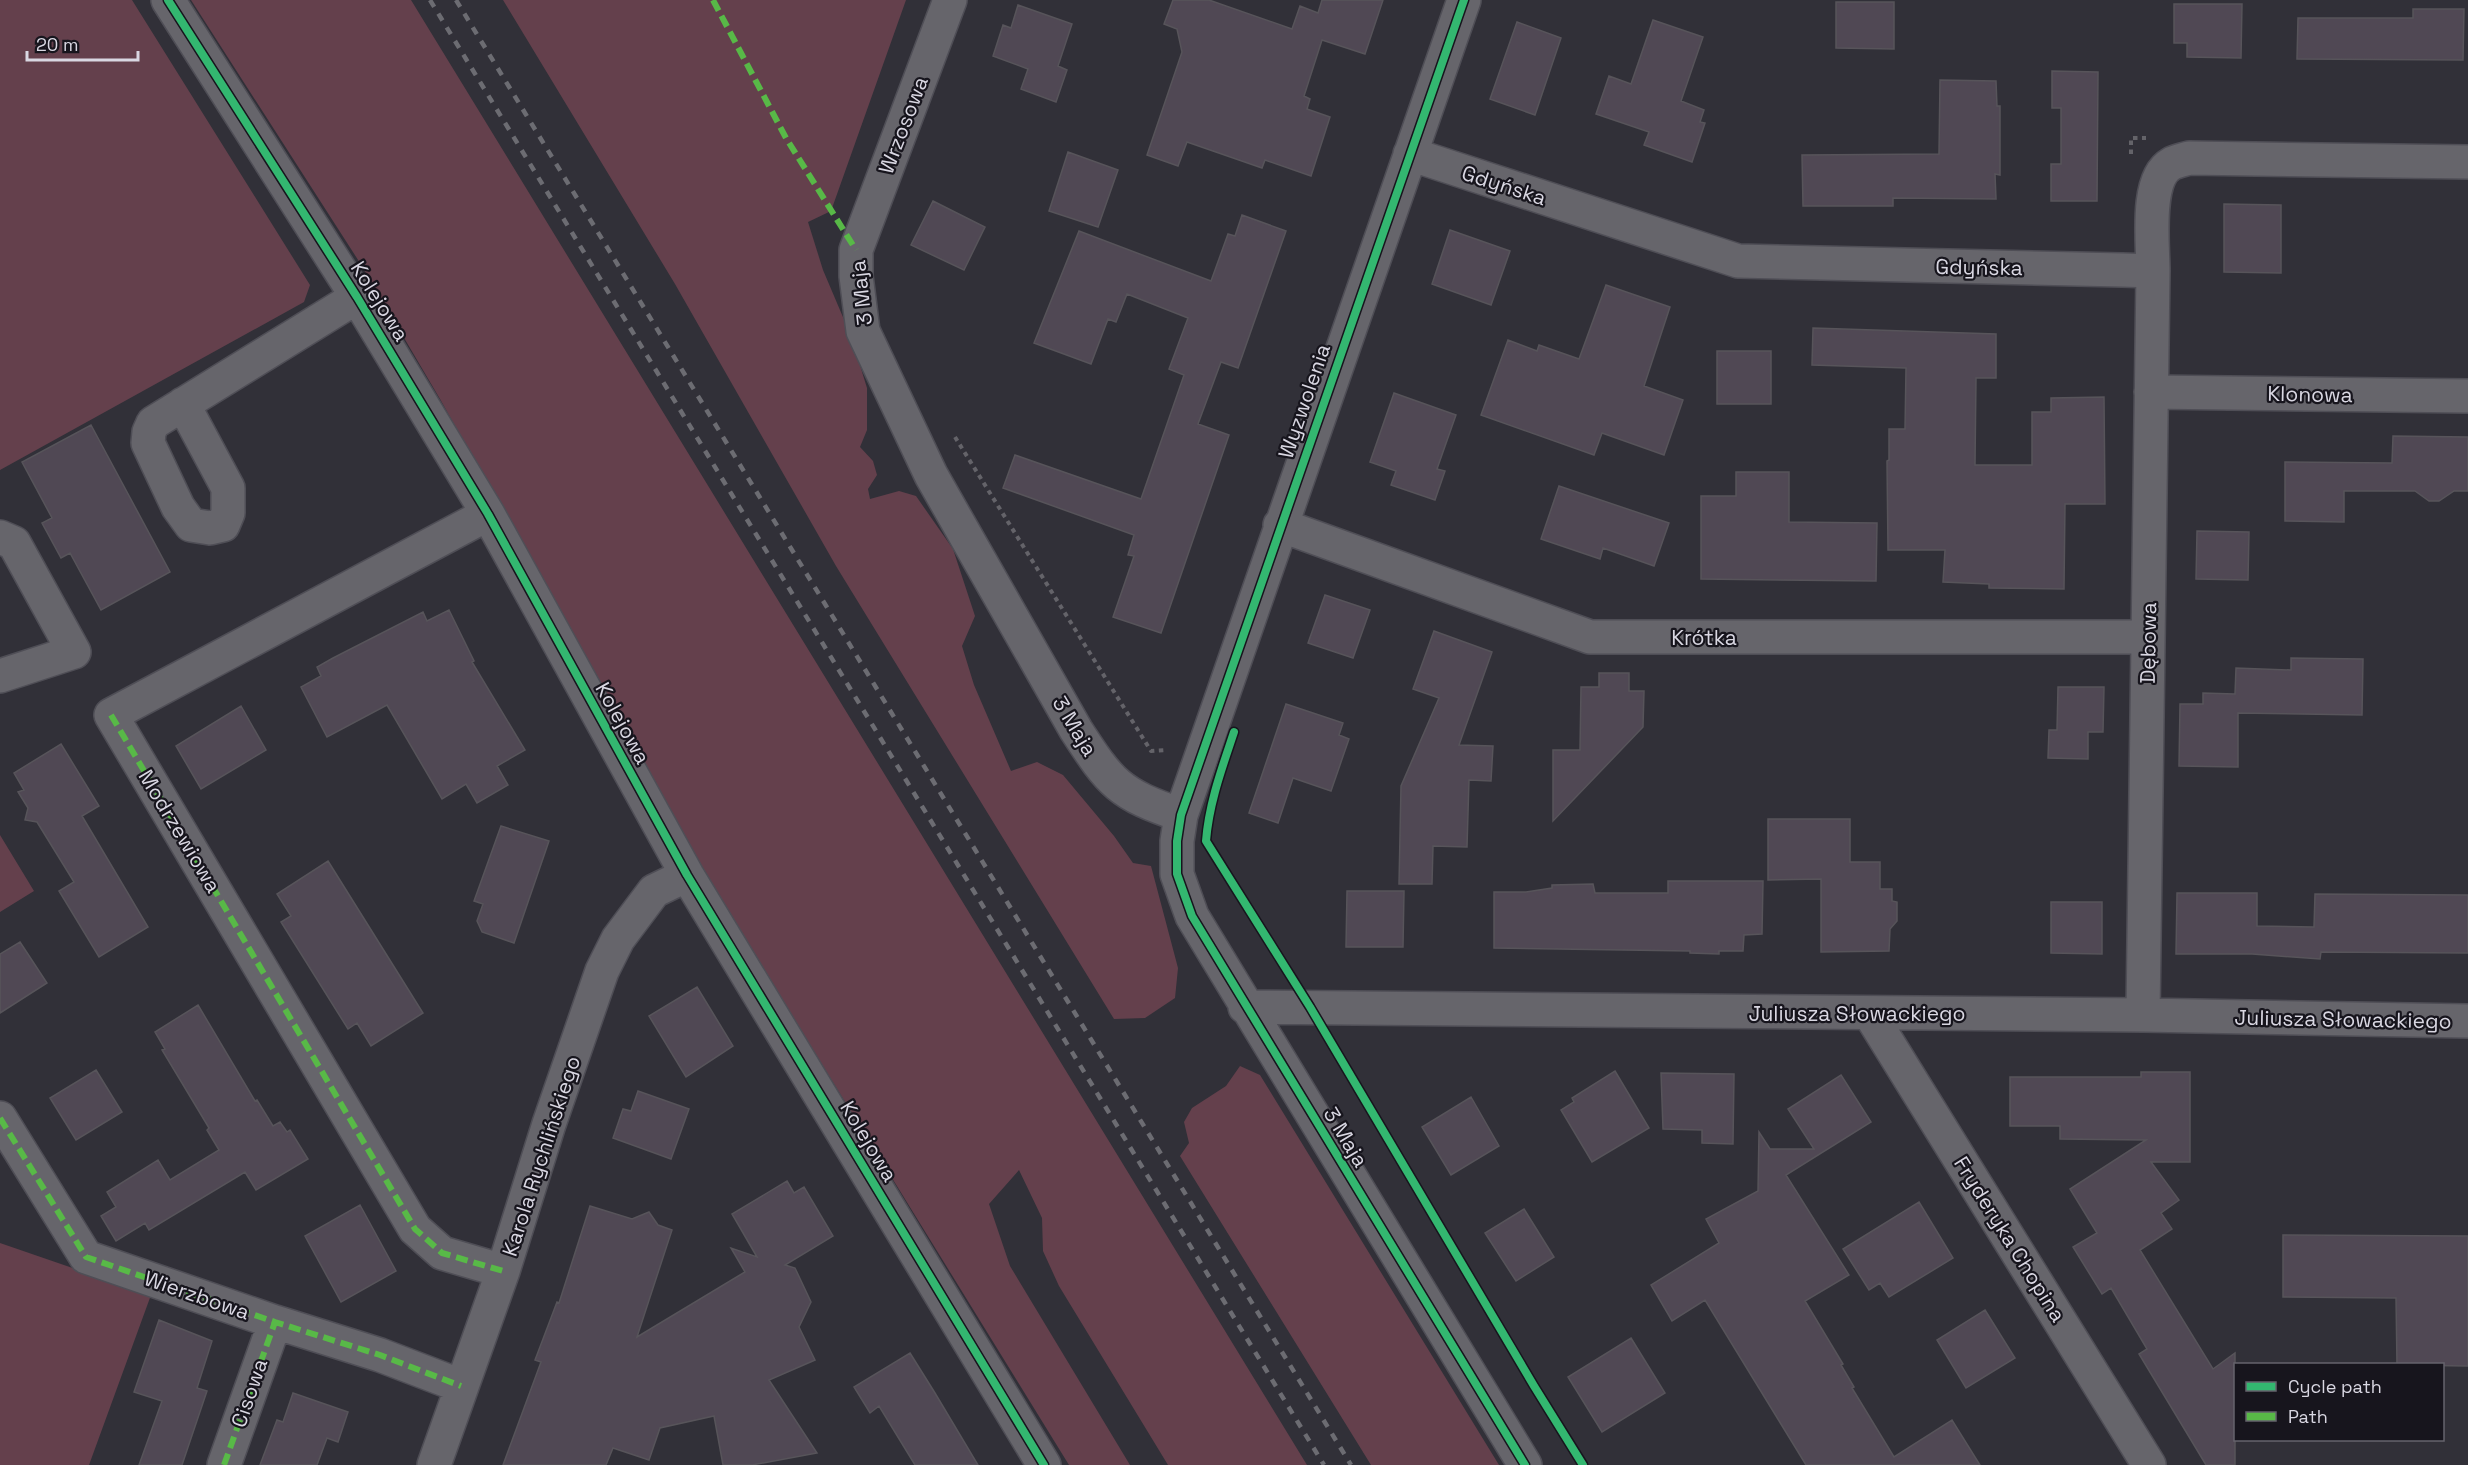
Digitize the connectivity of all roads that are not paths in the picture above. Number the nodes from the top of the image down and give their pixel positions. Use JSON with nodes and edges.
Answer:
{"nodes":[{"id":1,"x":168,"y":0,"type":"edge"},
{"id":2,"x":950,"y":0,"type":"edge"},
{"id":3,"x":1464,"y":0,"type":"edge"},
{"id":4,"x":1410,"y":154,"type":"junction"},
{"id":5,"x":2468,"y":162,"type":"edge"},
{"id":6,"x":856,"y":250,"type":"joint"},
{"id":7,"x":2153,"y":271,"type":"junction"},
{"id":8,"x":357,"y":297,"type":"junction"},
{"id":9,"x":2151,"y":392,"type":"junction"},
{"id":10,"x":2468,"y":396,"type":"edge"},
{"id":11,"x":183,"y":404,"type":"dead end"},
{"id":12,"x":488,"y":514,"type":"junction"},
{"id":13,"x":1280,"y":525,"type":"junction"},
{"id":14,"x":0,"y":537,"type":"edge"},
{"id":15,"x":2148,"y":637,"type":"junction"},
{"id":16,"x":0,"y":676,"type":"edge"},
{"id":17,"x":1181,"y":816,"type":"junction"},
{"id":18,"x":687,"y":875,"type":"junction"},
{"id":19,"x":1245,"y":1007,"type":"junction"},
{"id":20,"x":1870,"y":1014,"type":"junction"},
{"id":21,"x":2143,"y":1015,"type":"junction"},
{"id":22,"x":2468,"y":1022,"type":"edge"},
{"id":23,"x":0,"y":1118,"type":"edge"},
{"id":24,"x":503,"y":1271,"type":"junction"},
{"id":25,"x":274,"y":1322,"type":"junction"},
{"id":26,"x":461,"y":1386,"type":"junction"},
{"id":27,"x":224,"y":1465,"type":"edge"},
{"id":28,"x":434,"y":1465,"type":"edge"},
{"id":29,"x":1044,"y":1465,"type":"edge"},
{"id":30,"x":1525,"y":1465,"type":"edge"},
{"id":31,"x":2149,"y":1465,"type":"edge"}],
"edges":[{"from":1,"to":8,"type":"street","name":"Kolejowa"},
{"from":2,"to":6,"type":"street","name":"Wrzosowa"},
{"from":3,"to":4,"type":"street","name":"Wyzwolenia"},
{"from":4,"to":7,"type":"street","name":"Gdyńska"},
{"from":4,"to":13,"type":"street","name":"Wyzwolenia"},
{"from":5,"to":7,"type":"street"},
{"from":6,"to":17,"type":"street","name":"3 Maja"},
{"from":7,"to":9,"type":"street","name":"Dębowa"},
{"from":8,"to":11,"type":"street"},
{"from":8,"to":12,"type":"street","name":"Kolejowa"},
{"from":9,"to":10,"type":"street","name":"Klonowa"},
{"from":9,"to":15,"type":"street","name":"Dębowa"},
{"from":12,"to":18,"type":"street","name":"Kolejowa"},
{"from":12,"to":24,"type":"street","name":"Modrzewiowa"},
{"from":13,"to":15,"type":"street","name":"Krótka"},
{"from":13,"to":17,"type":"street","name":"Wyzwolenia"},
{"from":14,"to":16,"type":"street"},
{"from":15,"to":21,"type":"street","name":"Dębowa"},
{"from":17,"to":19,"type":"street","name":"3 Maja"},
{"from":18,"to":24,"type":"street","name":"Karola Rychlińskiego"},
{"from":18,"to":29,"type":"street","name":"Kolejowa"},
{"from":19,"to":20,"type":"street","name":"Juliusza Słowackiego"},
{"from":19,"to":30,"type":"street","name":"3 Maja"},
{"from":20,"to":21,"type":"street","name":"Juliusza Słowackiego"},
{"from":20,"to":31,"type":"street","name":"Fryderyka Chopina"},
{"from":21,"to":22,"type":"street","name":"Juliusza Słowackiego"},
{"from":23,"to":25,"type":"street","name":"Wierzbowa"},
{"from":24,"to":26,"type":"street","name":"Karola Rychlińskiego"},
{"from":25,"to":26,"type":"street","name":"Wierzbowa"},
{"from":25,"to":27,"type":"street","name":"Cisowa"},
{"from":26,"to":28,"type":"street","name":"Karola Rychlińskiego"}]}
